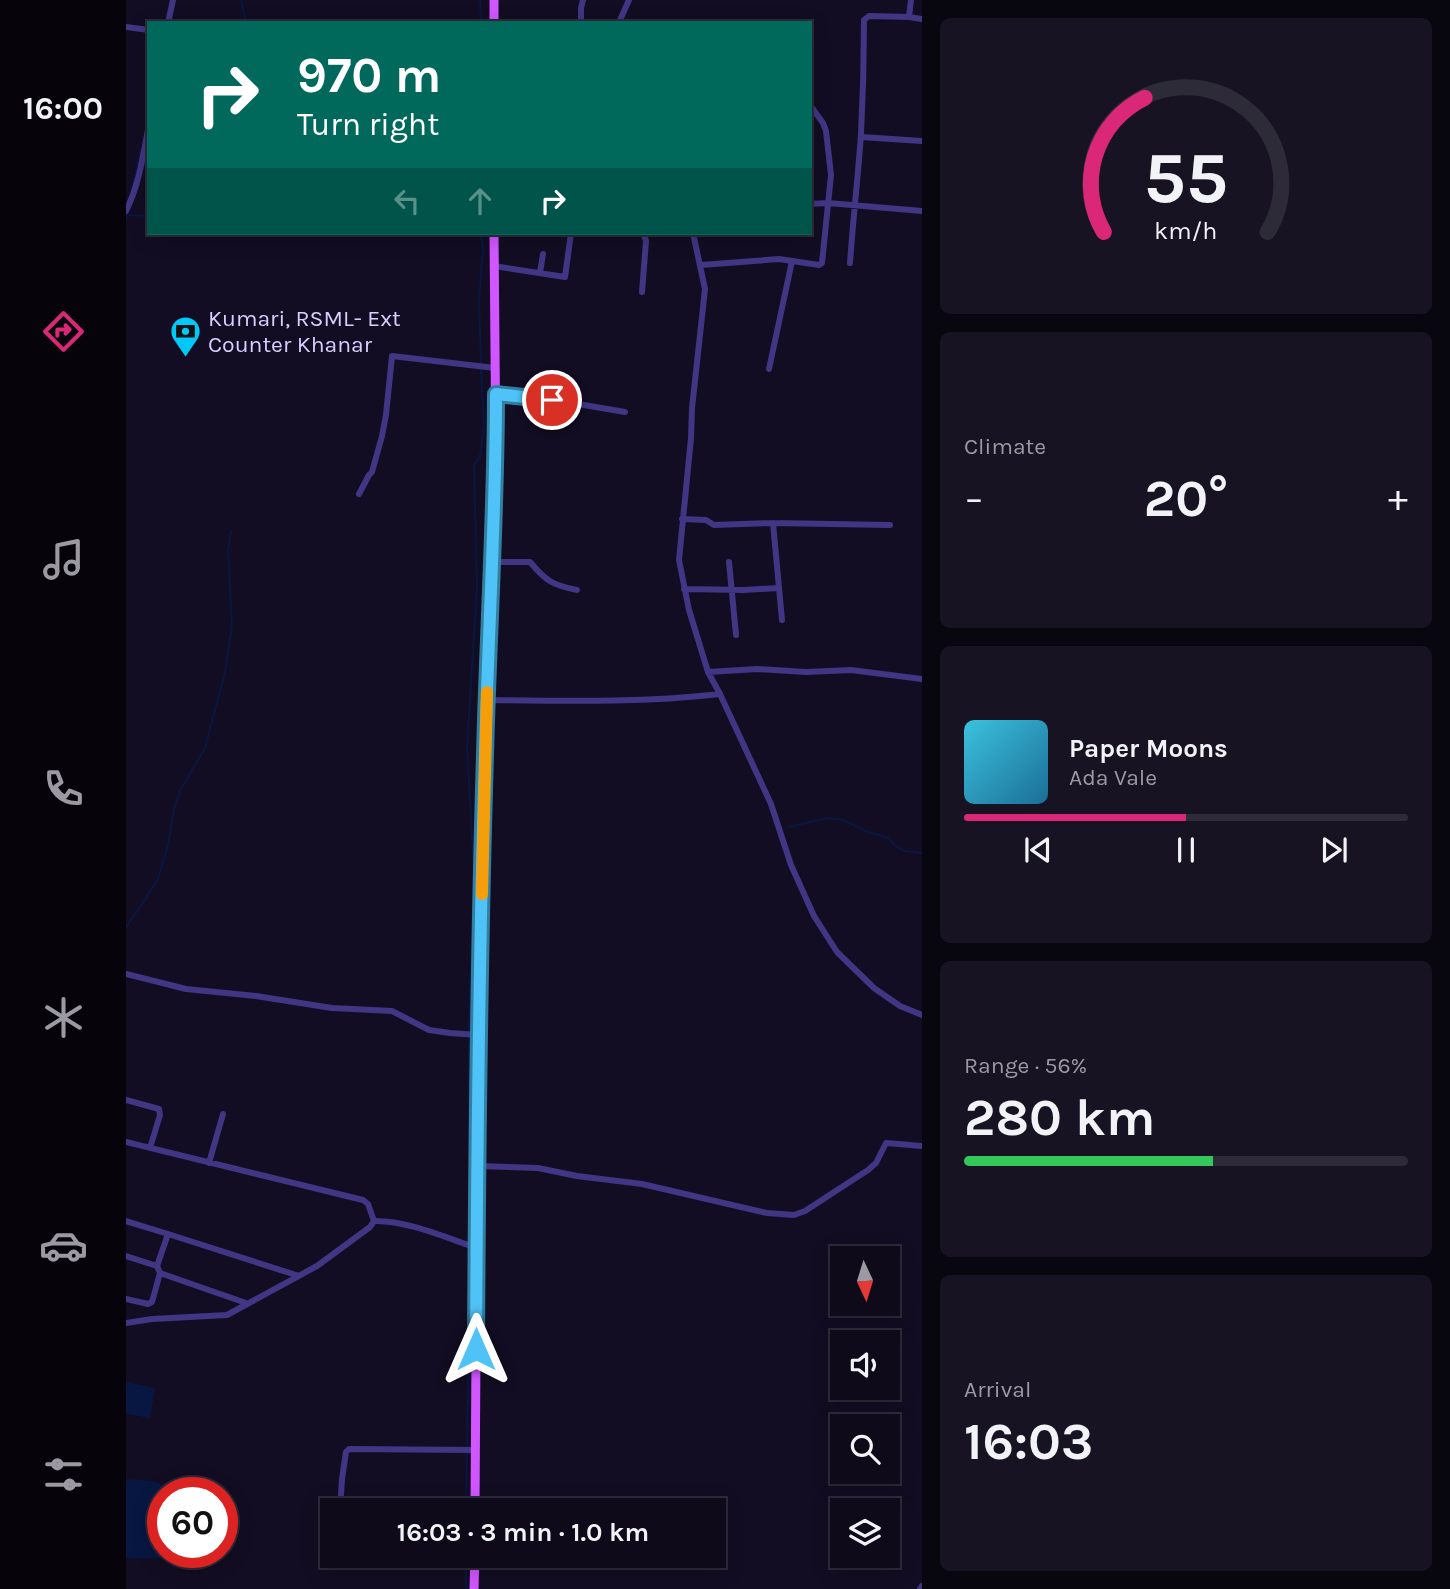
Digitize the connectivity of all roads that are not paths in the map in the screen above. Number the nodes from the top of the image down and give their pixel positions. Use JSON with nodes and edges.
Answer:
{"nodes":[{"id":1,"x":173,"y":0,"type":"edge"},
{"id":2,"x":494,"y":0,"type":"edge"},
{"id":3,"x":583,"y":0,"type":"edge"},
{"id":4,"x":629,"y":0,"type":"edge"},
{"id":5,"x":911,"y":0,"type":"edge"},
{"id":6,"x":909,"y":17,"type":"junction"},
{"id":7,"x":922,"y":19,"type":"edge"},
{"id":8,"x":620,"y":20,"type":"dead end"},
{"id":9,"x":168,"y":21,"type":"edge"},
{"id":10,"x":494,"y":21,"type":"edge"},
{"id":11,"x":581,"y":21,"type":"edge"},
{"id":12,"x":126,"y":27,"type":"edge"},
{"id":13,"x":147,"y":30,"type":"edge"},
{"id":14,"x":812,"y":108,"type":"edge"},
{"id":15,"x":147,"y":136,"type":"edge"},
{"id":16,"x":861,"y":137,"type":"junction"},
{"id":17,"x":922,"y":141,"type":"edge"},
{"id":18,"x":812,"y":204,"type":"edge"},
{"id":19,"x":828,"y":204,"type":"junction"},
{"id":20,"x":854,"y":205,"type":"junction"},
{"id":21,"x":126,"y":211,"type":"edge"},
{"id":22,"x":922,"y":211,"type":"edge"},
{"id":23,"x":494,"y":235,"type":"edge"},
{"id":24,"x":571,"y":235,"type":"edge"},
{"id":25,"x":644,"y":235,"type":"edge"},
{"id":26,"x":694,"y":235,"type":"edge"},
{"id":27,"x":543,"y":254,"type":"dead end"},
{"id":28,"x":792,"y":261,"type":"junction"},
{"id":29,"x":850,"y":263,"type":"dead end"},
{"id":30,"x":701,"y":265,"type":"junction"},
{"id":31,"x":494,"y":267,"type":"junction"},
{"id":32,"x":540,"y":272,"type":"junction"},
{"id":33,"x":642,"y":292,"type":"dead end"},
{"id":34,"x":495,"y":368,"type":"junction"},
{"id":35,"x":769,"y":369,"type":"dead end"},
{"id":36,"x":496,"y":394,"type":"junction"},
{"id":37,"x":625,"y":412,"type":"dead end"},
{"id":38,"x":359,"y":494,"type":"dead end"},
{"id":39,"x":682,"y":519,"type":"junction"},
{"id":40,"x":773,"y":523,"type":"junction"},
{"id":41,"x":890,"y":525,"type":"dead end"},
{"id":42,"x":493,"y":562,"type":"junction"},
{"id":43,"x":729,"y":562,"type":"dead end"},
{"id":44,"x":779,"y":588,"type":"junction"},
{"id":45,"x":684,"y":589,"type":"junction"},
{"id":46,"x":577,"y":590,"type":"dead end"},
{"id":47,"x":733,"y":590,"type":"junction"},
{"id":48,"x":782,"y":620,"type":"dead end"},
{"id":49,"x":736,"y":635,"type":"dead end"},
{"id":50,"x":708,"y":672,"type":"junction"},
{"id":51,"x":922,"y":680,"type":"edge"},
{"id":52,"x":720,"y":694,"type":"junction"},
{"id":53,"x":487,"y":700,"type":"junction"},
{"id":54,"x":126,"y":974,"type":"edge"},
{"id":55,"x":922,"y":1015,"type":"edge"},
{"id":56,"x":476,"y":1035,"type":"junction"},
{"id":57,"x":126,"y":1100,"type":"edge"},
{"id":58,"x":223,"y":1114,"type":"dead end"},
{"id":59,"x":126,"y":1142,"type":"edge"},
{"id":60,"x":922,"y":1146,"type":"edge"},
{"id":61,"x":150,"y":1148,"type":"junction"},
{"id":62,"x":209,"y":1163,"type":"junction"},
{"id":63,"x":477,"y":1166,"type":"junction"},
{"id":64,"x":126,"y":1221,"type":"edge"},
{"id":65,"x":374,"y":1221,"type":"junction"},
{"id":66,"x":167,"y":1234,"type":"junction"},
{"id":67,"x":477,"y":1248,"type":"junction"},
{"id":68,"x":126,"y":1256,"type":"edge"},
{"id":69,"x":159,"y":1270,"type":"junction"},
{"id":70,"x":299,"y":1276,"type":"junction"},
{"id":71,"x":126,"y":1299,"type":"edge"},
{"id":72,"x":246,"y":1304,"type":"junction"},
{"id":73,"x":126,"y":1323,"type":"edge"},
{"id":74,"x":475,"y":1450,"type":"junction"},
{"id":75,"x":341,"y":1498,"type":"edge"},
{"id":76,"x":475,"y":1498,"type":"edge"},
{"id":77,"x":475,"y":1568,"type":"edge"},
{"id":78,"x":474,"y":1589,"type":"edge"}],
"edges":[{"from":1,"to":9,"type":"street"},
{"from":2,"to":10,"type":"main road"},
{"from":3,"to":11,"type":"street"},
{"from":4,"to":8,"type":"street"},
{"from":5,"to":6,"type":"street"},
{"from":6,"to":7,"type":"street"},
{"from":6,"to":16,"type":"street"},
{"from":12,"to":13,"type":"street"},
{"from":14,"to":19,"type":"street"},
{"from":15,"to":21,"type":"street"},
{"from":16,"to":17,"type":"street"},
{"from":16,"to":20,"type":"street"},
{"from":18,"to":19,"type":"street"},
{"from":19,"to":20,"type":"street"},
{"from":19,"to":28,"type":"street"},
{"from":20,"to":22,"type":"street"},
{"from":20,"to":29,"type":"street"},
{"from":23,"to":31,"type":"main road"},
{"from":24,"to":32,"type":"street"},
{"from":25,"to":33,"type":"street"},
{"from":26,"to":30,"type":"street"},
{"from":27,"to":32,"type":"street"},
{"from":28,"to":30,"type":"street"},
{"from":28,"to":35,"type":"street"},
{"from":30,"to":39,"type":"street"},
{"from":31,"to":32,"type":"street"},
{"from":31,"to":34,"type":"main road"},
{"from":34,"to":36,"type":"main road"},
{"from":34,"to":38,"type":"street"},
{"from":36,"to":37,"type":"street"},
{"from":36,"to":42,"type":"main road"},
{"from":39,"to":40,"type":"street"},
{"from":39,"to":45,"type":"street"},
{"from":40,"to":41,"type":"street"},
{"from":40,"to":44,"type":"street"},
{"from":42,"to":46,"type":"street"},
{"from":42,"to":53,"type":"main road"},
{"from":43,"to":47,"type":"street"},
{"from":44,"to":47,"type":"street"},
{"from":44,"to":48,"type":"street"},
{"from":45,"to":47,"type":"street"},
{"from":45,"to":50,"type":"street"},
{"from":47,"to":49,"type":"street"},
{"from":50,"to":51,"type":"street"},
{"from":50,"to":52,"type":"street"},
{"from":52,"to":53,"type":"street"},
{"from":52,"to":55,"type":"street"},
{"from":53,"to":56,"type":"main road"},
{"from":54,"to":56,"type":"street"},
{"from":56,"to":63,"type":"main road"},
{"from":57,"to":61,"type":"street"},
{"from":58,"to":62,"type":"street"},
{"from":59,"to":61,"type":"street"},
{"from":60,"to":63,"type":"street"},
{"from":61,"to":62,"type":"street"},
{"from":62,"to":65,"type":"street"},
{"from":63,"to":67,"type":"main road"},
{"from":64,"to":66,"type":"street"},
{"from":65,"to":67,"type":"street"},
{"from":65,"to":70,"type":"street"},
{"from":66,"to":69,"type":"street"},
{"from":66,"to":70,"type":"street"},
{"from":67,"to":74,"type":"main road"},
{"from":68,"to":69,"type":"street"},
{"from":69,"to":71,"type":"street"},
{"from":69,"to":72,"type":"street"},
{"from":70,"to":72,"type":"street"},
{"from":72,"to":73,"type":"street"},
{"from":74,"to":75,"type":"street"},
{"from":74,"to":76,"type":"main road"},
{"from":77,"to":78,"type":"main road"}]}
